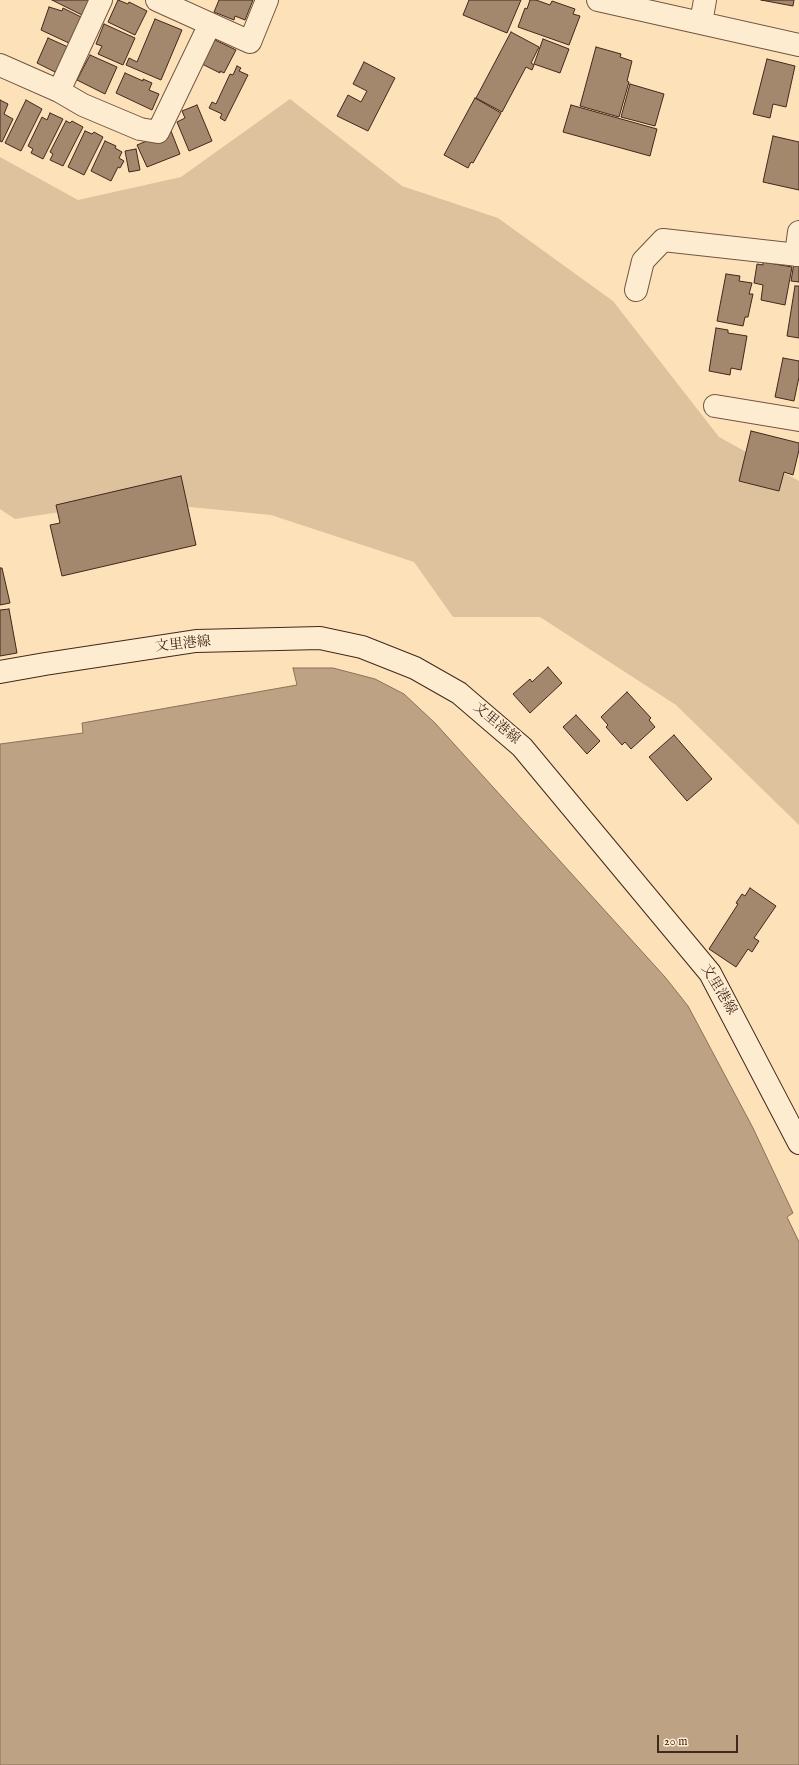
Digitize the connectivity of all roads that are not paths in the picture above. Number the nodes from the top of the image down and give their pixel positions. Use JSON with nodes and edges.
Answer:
{"nodes":[{"id":1,"x":102,"y":0,"type":"edge"},
{"id":2,"x":157,"y":0,"type":"edge"},
{"id":3,"x":267,"y":0,"type":"edge"},
{"id":4,"x":598,"y":0,"type":"edge"},
{"id":5,"x":705,"y":0,"type":"edge"},
{"id":6,"x":700,"y":23,"type":"junction"},
{"id":7,"x":210,"y":24,"type":"junction"},
{"id":8,"x":799,"y":45,"type":"edge"},
{"id":9,"x":0,"y":65,"type":"edge"},
{"id":10,"x":59,"y":91,"type":"junction"},
{"id":11,"x":799,"y":232,"type":"edge"},
{"id":12,"x":798,"y":255,"type":"edge"},
{"id":13,"x":636,"y":290,"type":"dead end"},
{"id":14,"x":715,"y":406,"type":"dead end"},
{"id":15,"x":799,"y":420,"type":"edge"},
{"id":16,"x":0,"y":672,"type":"edge"},
{"id":17,"x":799,"y":1143,"type":"edge"}],
"edges":[{"from":1,"to":10,"type":"street"},
{"from":2,"to":7,"type":"street"},
{"from":3,"to":7,"type":"street"},
{"from":4,"to":6,"type":"street"},
{"from":5,"to":6,"type":"street"},
{"from":6,"to":8,"type":"street"},
{"from":7,"to":10,"type":"street"},
{"from":9,"to":10,"type":"street"},
{"from":11,"to":12,"type":"street"},
{"from":12,"to":13,"type":"street"},
{"from":14,"to":15,"type":"street"},
{"from":16,"to":17,"type":"street","name":"文里港線"}]}
